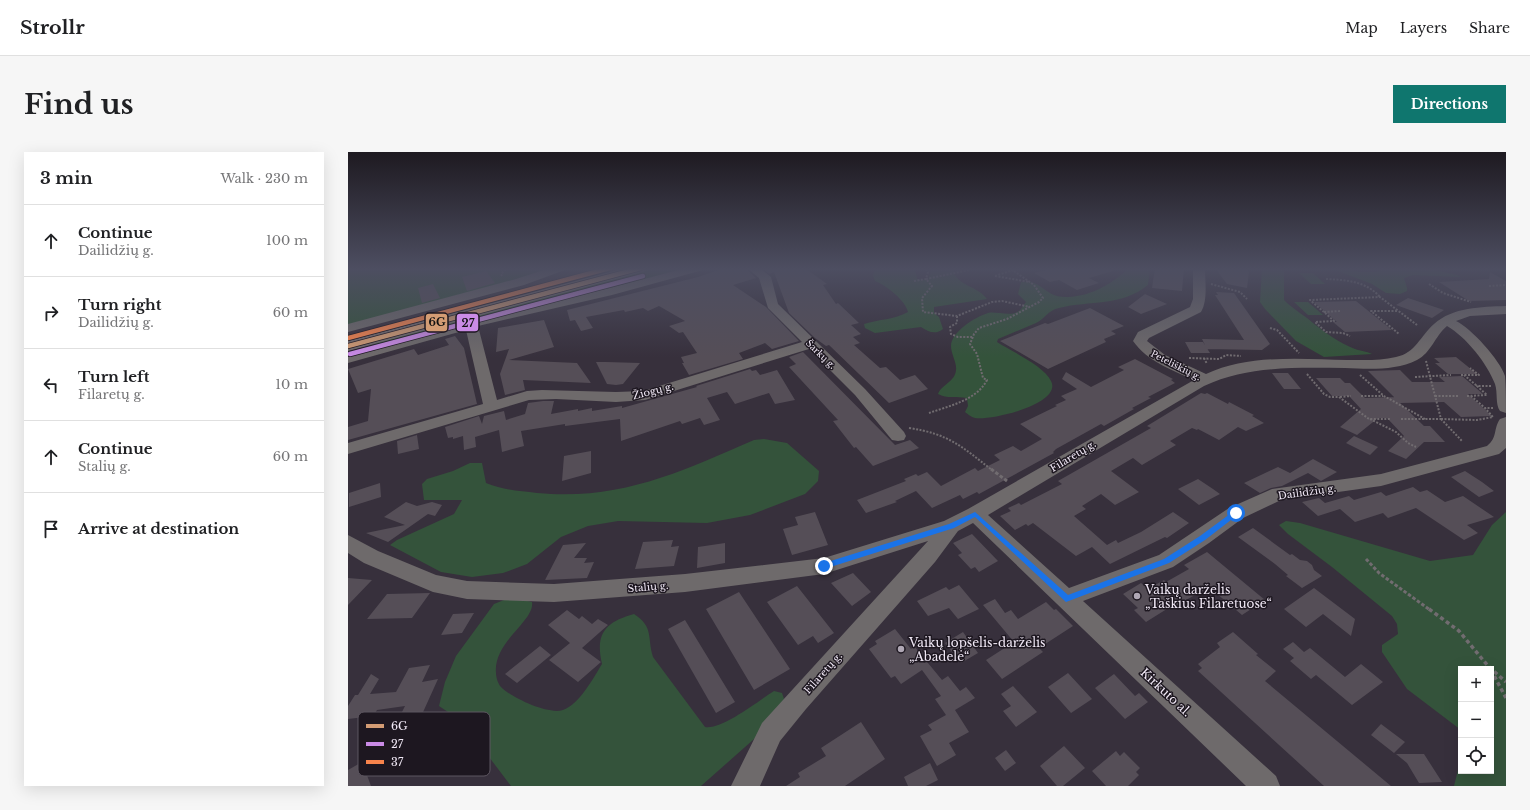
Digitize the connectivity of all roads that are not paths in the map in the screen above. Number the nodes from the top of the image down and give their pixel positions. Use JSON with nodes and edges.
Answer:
{"nodes":[{"id":1,"x":462,"y":298,"type":"edge"},
{"id":2,"x":509,"y":298,"type":"edge"},
{"id":3,"x":530,"y":298,"type":"edge"},
{"id":4,"x":584,"y":298,"type":"edge"},
{"id":5,"x":768,"y":298,"type":"edge"},
{"id":6,"x":1199,"y":298,"type":"edge"},
{"id":7,"x":1506,"y":310,"type":"edge"},
{"id":8,"x":1447,"y":321,"type":"junction"},
{"id":9,"x":471,"y":324,"type":"junction"},
{"id":10,"x":348,"y":328,"type":"edge"},
{"id":11,"x":348,"y":340,"type":"edge"},
{"id":12,"x":810,"y":344,"type":"junction"},
{"id":13,"x":348,"y":346,"type":"edge"},
{"id":14,"x":348,"y":358,"type":"edge"},
{"id":15,"x":1206,"y":372,"type":"junction"},
{"id":16,"x":491,"y":406,"type":"junction"},
{"id":17,"x":1506,"y":408,"type":"edge"},
{"id":18,"x":1506,"y":422,"type":"edge"},
{"id":19,"x":904,"y":432,"type":"road end"},
{"id":20,"x":348,"y":449,"type":"edge"},
{"id":21,"x":975,"y":514,"type":"junction"},
{"id":22,"x":951,"y":526,"type":"junction"},
{"id":23,"x":348,"y":543,"type":"edge"},
{"id":24,"x":1066,"y":598,"type":"junction"},
{"id":25,"x":745,"y":786,"type":"edge"},
{"id":26,"x":1266,"y":786,"type":"edge"}],
"edges":[{"from":1,"to":10,"type":"street"},
{"from":2,"to":11,"type":"main road"},
{"from":3,"to":13,"type":"main road"},
{"from":4,"to":9,"type":"street"},
{"from":5,"to":12,"type":"street","name":"Šarkų g."},
{"from":6,"to":15,"type":"street","name":"Peteliškių g."},
{"from":7,"to":8,"type":"street"},
{"from":8,"to":15,"type":"street","name":"Filaretų g."},
{"from":8,"to":17,"type":"street"},
{"from":9,"to":14,"type":"street"},
{"from":9,"to":16,"type":"street"},
{"from":12,"to":16,"type":"street","name":"Žiogų g."},
{"from":12,"to":19,"type":"street","name":"Šarkų g."},
{"from":15,"to":21,"type":"street","name":"Filaretų g."},
{"from":16,"to":20,"type":"street","name":"Žiogų g."},
{"from":18,"to":24,"type":"street","name":"Dailidžių g."},
{"from":21,"to":22,"type":"street","name":"Filaretų g."},
{"from":21,"to":24,"type":"street"},
{"from":22,"to":23,"type":"street","name":"Stalių g."},
{"from":22,"to":25,"type":"street","name":"Filaretų g."},
{"from":24,"to":26,"type":"street","name":"Kirkuto al."}]}
